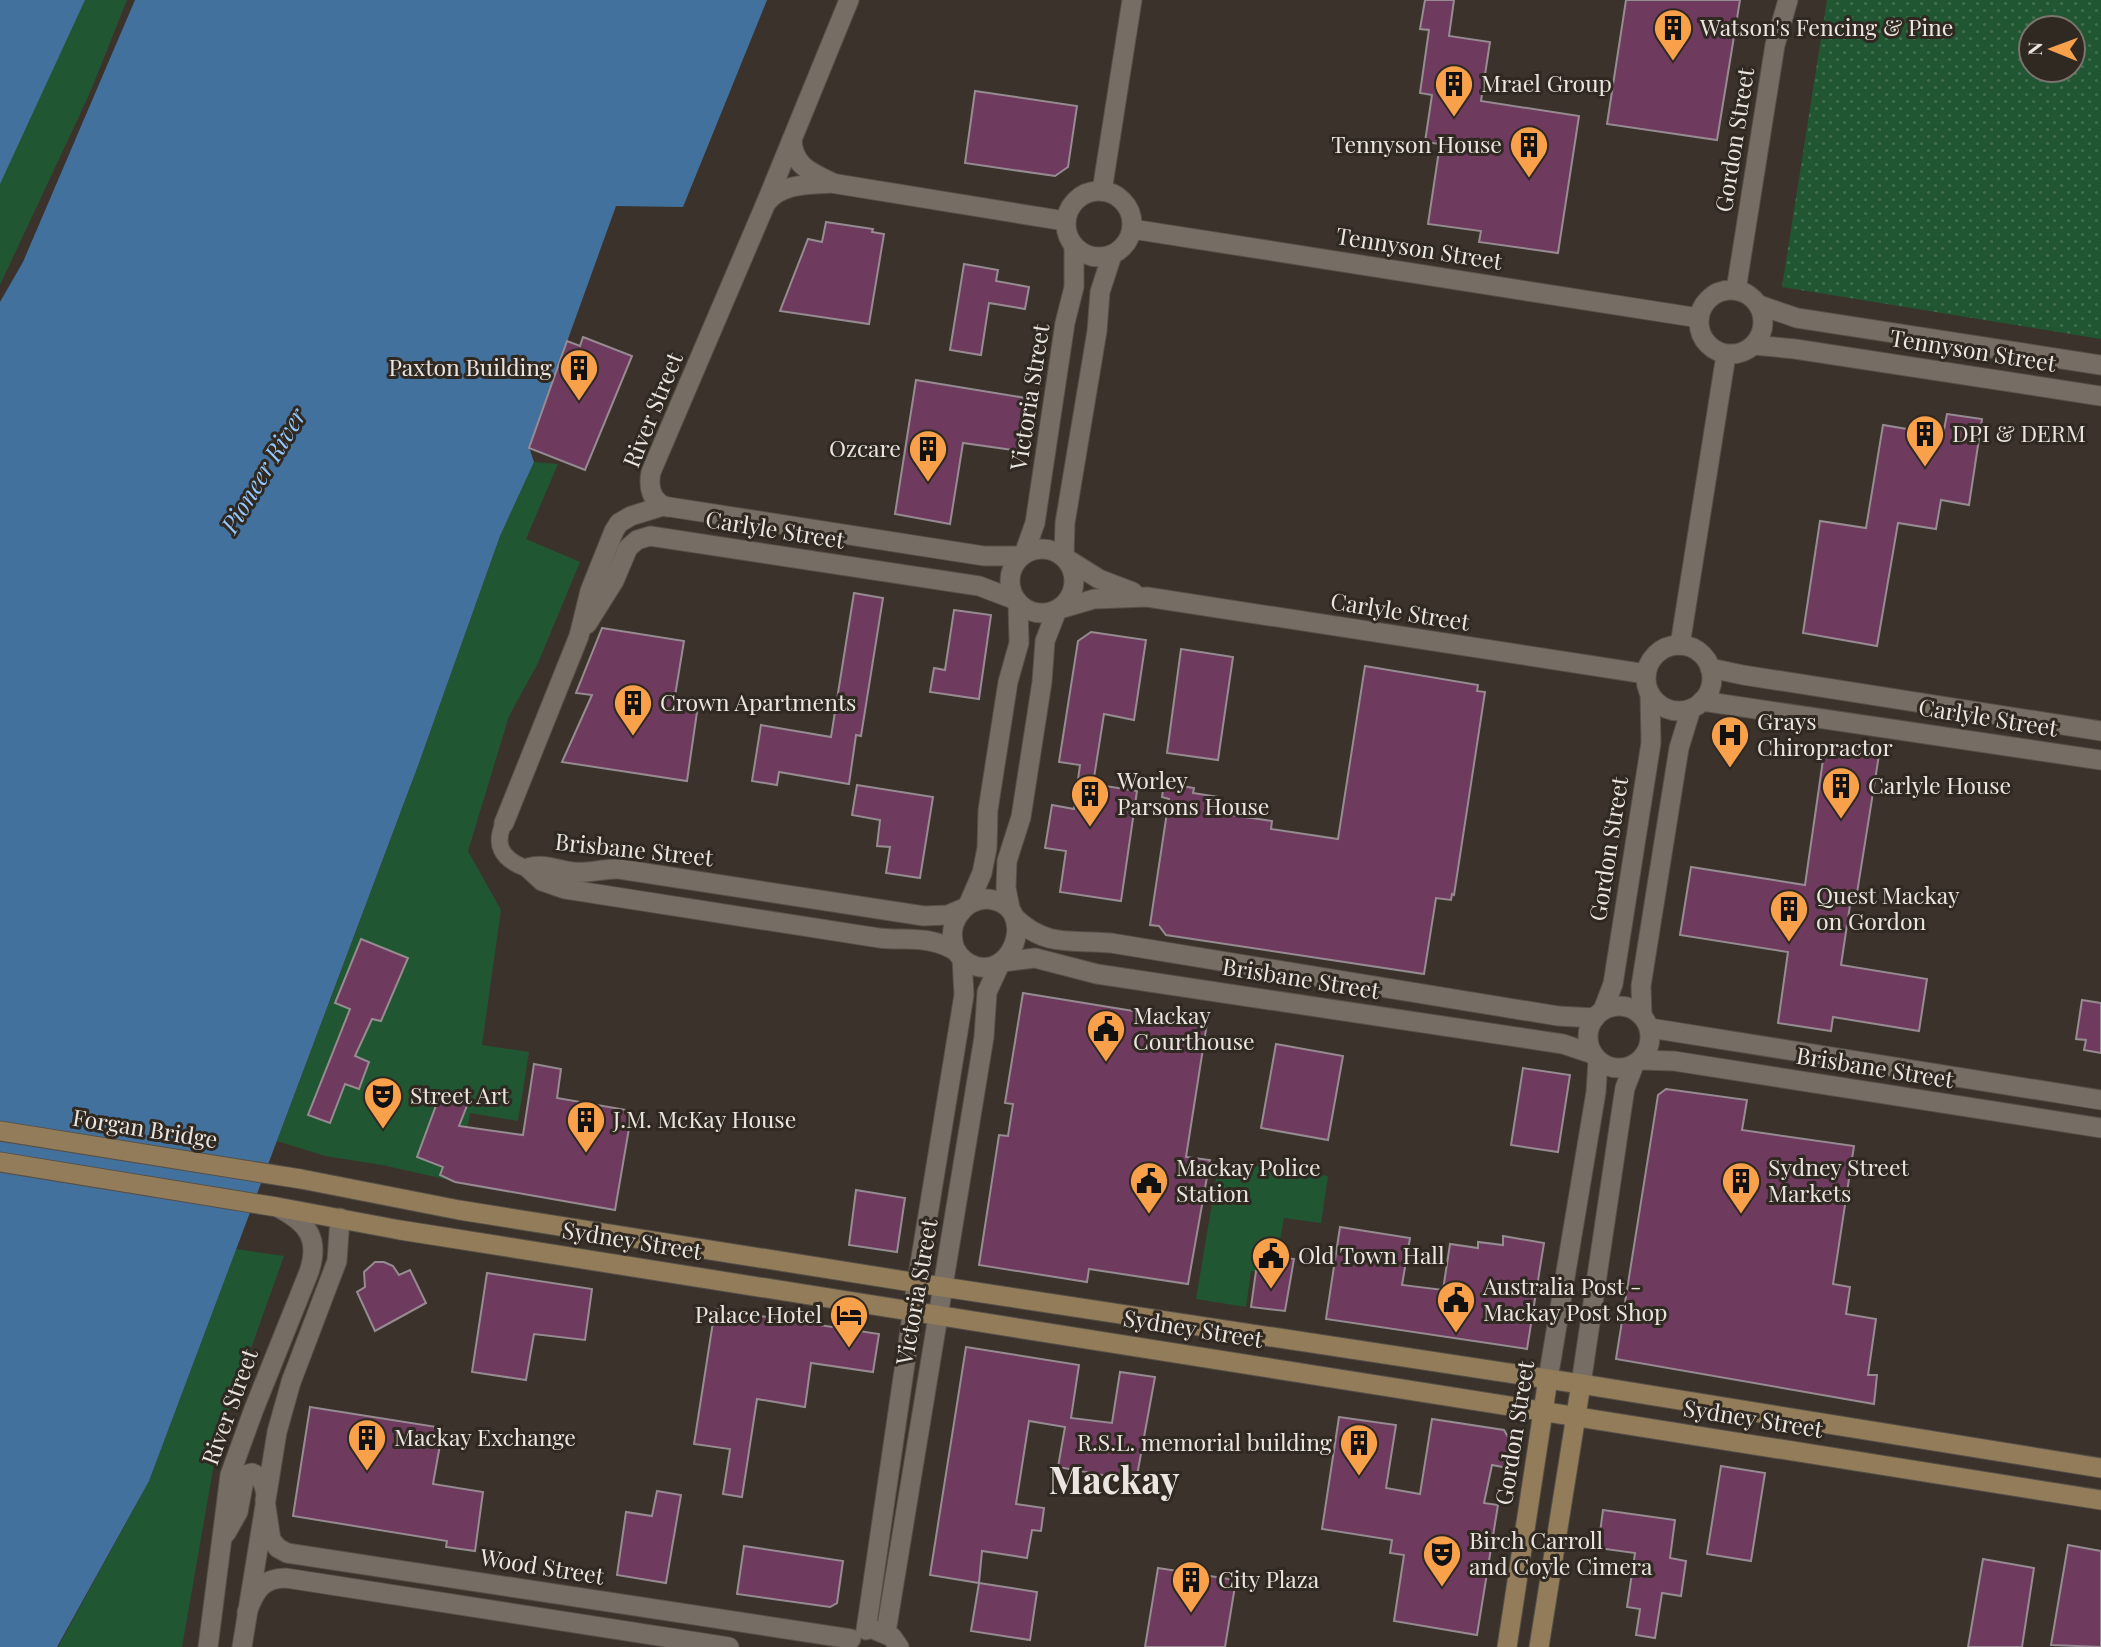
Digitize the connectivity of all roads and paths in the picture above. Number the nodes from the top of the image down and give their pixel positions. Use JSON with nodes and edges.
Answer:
{"nodes":[{"id":1,"x":849,"y":0,"type":"edge"},
{"id":2,"x":1132,"y":0,"type":"edge"},
{"id":3,"x":1788,"y":0,"type":"edge"},
{"id":4,"x":792,"y":140,"type":"junction"},
{"id":5,"x":831,"y":183,"type":"junction"},
{"id":6,"x":1102,"y":191,"type":"junction"},
{"id":7,"x":766,"y":203,"type":"junction"},
{"id":8,"x":1065,"y":221,"type":"junction"},
{"id":9,"x":1132,"y":229,"type":"junction"},
{"id":10,"x":1074,"y":247,"type":"junction"},
{"id":11,"x":1112,"y":256,"type":"junction"},
{"id":12,"x":1736,"y":290,"type":"junction"},
{"id":13,"x":1759,"y":305,"type":"junction"},
{"id":14,"x":1699,"y":318,"type":"junction"},
{"id":15,"x":1755,"y":345,"type":"junction"},
{"id":16,"x":2007,"y":351,"type":"junction"},
{"id":17,"x":1726,"y":355,"type":"junction"},
{"id":18,"x":2101,"y":365,"type":"edge"},
{"id":19,"x":2002,"y":381,"type":"junction"},
{"id":20,"x":2101,"y":396,"type":"edge"},
{"id":21,"x":672,"y":508,"type":"junction"},
{"id":22,"x":673,"y":538,"type":"junction"},
{"id":23,"x":1023,"y":555,"type":"junction"},
{"id":24,"x":1065,"y":558,"type":"junction"},
{"id":25,"x":1147,"y":597,"type":"junction"},
{"id":26,"x":1017,"y":601,"type":"junction"},
{"id":27,"x":1058,"y":609,"type":"junction"},
{"id":28,"x":579,"y":636,"type":"junction"},
{"id":29,"x":1680,"y":645,"type":"junction"},
{"id":30,"x":1710,"y":668,"type":"junction"},
{"id":31,"x":1646,"y":674,"type":"junction"},
{"id":32,"x":1650,"y":694,"type":"junction"},
{"id":33,"x":1697,"y":705,"type":"junction"},
{"id":34,"x":2101,"y":731,"type":"edge"},
{"id":35,"x":2101,"y":761,"type":"edge"},
{"id":36,"x":504,"y":823,"type":"joint"},
{"id":37,"x":525,"y":867,"type":"junction"},
{"id":38,"x":606,"y":870,"type":"junction"},
{"id":39,"x":604,"y":895,"type":"junction"},
{"id":40,"x":966,"y":906,"type":"junction"},
{"id":41,"x":1013,"y":913,"type":"junction"},
{"id":42,"x":959,"y":955,"type":"junction"},
{"id":43,"x":1002,"y":962,"type":"junction"},
{"id":44,"x":1599,"y":1014,"type":"junction"},
{"id":45,"x":1646,"y":1022,"type":"junction"},
{"id":46,"x":1595,"y":1057,"type":"junction"},
{"id":47,"x":1638,"y":1063,"type":"junction"},
{"id":48,"x":2101,"y":1100,"type":"edge"},
{"id":49,"x":2101,"y":1128,"type":"edge"},
{"id":50,"x":0,"y":1131,"type":"edge"},
{"id":51,"x":0,"y":1162,"type":"edge"},
{"id":52,"x":291,"y":1177,"type":"junction"},
{"id":53,"x":277,"y":1207,"type":"junction"},
{"id":54,"x":459,"y":1210,"type":"junction"},
{"id":55,"x":340,"y":1219,"type":"junction"},
{"id":56,"x":468,"y":1241,"type":"junction"},
{"id":57,"x":917,"y":1282,"type":"junction"},
{"id":58,"x":943,"y":1287,"type":"junction"},
{"id":59,"x":913,"y":1310,"type":"junction"},
{"id":60,"x":938,"y":1314,"type":"junction"},
{"id":61,"x":1548,"y":1379,"type":"junction"},
{"id":62,"x":1581,"y":1384,"type":"junction"},
{"id":63,"x":1543,"y":1410,"type":"junction"},
{"id":64,"x":1576,"y":1416,"type":"junction"},
{"id":65,"x":2101,"y":1468,"type":"edge"},
{"id":66,"x":265,"y":1498,"type":"junction"},
{"id":67,"x":2101,"y":1500,"type":"edge"},
{"id":68,"x":221,"y":1539,"type":"junction"},
{"id":69,"x":450,"y":1578,"type":"junction"},
{"id":70,"x":570,"y":1597,"type":"junction"},
{"id":71,"x":446,"y":1602,"type":"junction"},
{"id":72,"x":664,"y":1611,"type":"junction"},
{"id":73,"x":247,"y":1612,"type":"junction"},
{"id":74,"x":566,"y":1622,"type":"junction"},
{"id":75,"x":728,"y":1622,"type":"junction"},
{"id":76,"x":660,"y":1637,"type":"junction"},
{"id":77,"x":854,"y":1639,"type":"edge"},
{"id":78,"x":892,"y":1640,"type":"edge"},
{"id":79,"x":208,"y":1647,"type":"edge"},
{"id":80,"x":242,"y":1647,"type":"edge"},
{"id":81,"x":726,"y":1647,"type":"edge"},
{"id":82,"x":1507,"y":1647,"type":"edge"},
{"id":83,"x":1539,"y":1647,"type":"edge"}],
"edges":[{"from":1,"to":4,"type":"street","name":"River Street"},
{"from":2,"to":6,"type":"street"},
{"from":3,"to":12,"type":"street","name":"Gordon Street"},
{"from":4,"to":5,"type":"street"},
{"from":4,"to":7,"type":"street","name":"River Street"},
{"from":5,"to":7,"type":"street"},
{"from":5,"to":8,"type":"street"},
{"from":6,"to":8,"type":"street"},
{"from":6,"to":9,"type":"street"},
{"from":7,"to":21,"type":"street","name":"River Street"},
{"from":8,"to":10,"type":"street"},
{"from":9,"to":11,"type":"street"},
{"from":9,"to":14,"type":"street","name":"Tennyson Street"},
{"from":10,"to":11,"type":"street"},
{"from":10,"to":23,"type":"street","name":"Victoria Street"},
{"from":11,"to":24,"type":"street"},
{"from":12,"to":13,"type":"street"},
{"from":12,"to":14,"type":"street"},
{"from":13,"to":15,"type":"street"},
{"from":13,"to":16,"type":"street","name":"Tennyson Street"},
{"from":14,"to":17,"type":"street"},
{"from":15,"to":17,"type":"street"},
{"from":15,"to":19,"type":"street","name":"Tennyson Street"},
{"from":16,"to":18,"type":"street","name":"Tennyson Street"},
{"from":16,"to":19,"type":"street"},
{"from":17,"to":29,"type":"street"},
{"from":19,"to":20,"type":"street","name":"Tennyson Street"},
{"from":21,"to":22,"type":"street"},
{"from":21,"to":23,"type":"street","name":"Carlyle Street"},
{"from":21,"to":28,"type":"street"},
{"from":22,"to":26,"type":"street","name":"Carlyle Street"},
{"from":22,"to":28,"type":"street","name":"Carlyle Street"},
{"from":23,"to":24,"type":"street"},
{"from":23,"to":26,"type":"street"},
{"from":24,"to":25,"type":"street","name":"Carlyle Street"},
{"from":24,"to":27,"type":"street"},
{"from":25,"to":27,"type":"street","name":"Carlyle Street"},
{"from":25,"to":31,"type":"street","name":"Carlyle Street"},
{"from":26,"to":27,"type":"street"},
{"from":26,"to":40,"type":"street"},
{"from":27,"to":41,"type":"street"},
{"from":28,"to":36,"type":"street"},
{"from":29,"to":30,"type":"street"},
{"from":29,"to":31,"type":"street"},
{"from":30,"to":33,"type":"street"},
{"from":30,"to":34,"type":"street","name":"Carlyle Street"},
{"from":31,"to":32,"type":"street"},
{"from":32,"to":33,"type":"street"},
{"from":32,"to":44,"type":"street","name":"Gordon Street"},
{"from":33,"to":35,"type":"street","name":"Carlyle Street"},
{"from":33,"to":45,"type":"street"},
{"from":36,"to":37,"type":"street"},
{"from":37,"to":38,"type":"street","name":"Brisbane Street"},
{"from":37,"to":39,"type":"street","name":"Brisbane Street"},
{"from":38,"to":39,"type":"street"},
{"from":38,"to":40,"type":"street","name":"Brisbane Street"},
{"from":39,"to":42,"type":"street","name":"Brisbane Street"},
{"from":40,"to":41,"type":"street"},
{"from":40,"to":42,"type":"street"},
{"from":41,"to":43,"type":"street"},
{"from":41,"to":44,"type":"street","name":"Brisbane Street"},
{"from":42,"to":43,"type":"street"},
{"from":42,"to":57,"type":"street","name":"Victoria Street"},
{"from":43,"to":46,"type":"street","name":"Brisbane Street"},
{"from":43,"to":58,"type":"street","name":"Victoria Street"},
{"from":44,"to":45,"type":"street"},
{"from":44,"to":46,"type":"street"},
{"from":45,"to":47,"type":"street"},
{"from":45,"to":48,"type":"street","name":"Brisbane Street"},
{"from":46,"to":47,"type":"street"},
{"from":46,"to":61,"type":"street","name":"Gordon Street"},
{"from":47,"to":49,"type":"street","name":"Brisbane Street"},
{"from":47,"to":62,"type":"street"},
{"from":50,"to":52,"type":"main road","name":"Forgan Bridge"},
{"from":51,"to":53,"type":"main road"},
{"from":52,"to":54,"type":"main road","name":"Sydney Street"},
{"from":52,"to":55,"type":"main road"},
{"from":53,"to":55,"type":"main road","name":"Sydney Street"},
{"from":53,"to":68,"type":"street","name":"River Street"},
{"from":54,"to":56,"type":"main road"},
{"from":54,"to":57,"type":"main road","name":"Sydney Street"},
{"from":55,"to":56,"type":"main road","name":"Sydney Street"},
{"from":55,"to":66,"type":"street"},
{"from":56,"to":59,"type":"main road","name":"Sydney Street"},
{"from":57,"to":58,"type":"main road","name":"Sydney Street"},
{"from":57,"to":59,"type":"street","name":"Victoria Street"},
{"from":58,"to":60,"type":"street","name":"Victoria Street"},
{"from":58,"to":61,"type":"main road","name":"Sydney Street"},
{"from":59,"to":60,"type":"main road","name":"Sydney Street"},
{"from":59,"to":77,"type":"street","name":"Victoria Street"},
{"from":60,"to":63,"type":"main road","name":"Sydney Street"},
{"from":60,"to":78,"type":"street","name":"Victoria Street"},
{"from":61,"to":62,"type":"main road","name":"Sydney Street"},
{"from":61,"to":63,"type":"main road","name":"Gordon Street"},
{"from":62,"to":64,"type":"main road"},
{"from":62,"to":65,"type":"main road","name":"Sydney Street"},
{"from":63,"to":64,"type":"main road","name":"Sydney Street"},
{"from":63,"to":82,"type":"main road","name":"Gordon Street"},
{"from":64,"to":67,"type":"main road","name":"Sydney Street"},
{"from":64,"to":83,"type":"main road"},
{"from":66,"to":68,"type":"street"},
{"from":66,"to":69,"type":"street","name":"Wood Street"},
{"from":66,"to":73,"type":"street"},
{"from":68,"to":79,"type":"street","name":"River Street"},
{"from":69,"to":70,"type":"street","name":"Wood Street"},
{"from":69,"to":71,"type":"street"},
{"from":70,"to":72,"type":"street","name":"Wood Street"},
{"from":70,"to":74,"type":"street"},
{"from":71,"to":73,"type":"street"},
{"from":71,"to":74,"type":"street"},
{"from":72,"to":75,"type":"street","name":"Wood Street"},
{"from":72,"to":76,"type":"street"},
{"from":73,"to":80,"type":"street"},
{"from":74,"to":76,"type":"street"},
{"from":75,"to":77,"type":"street","name":"Wood Street"},
{"from":75,"to":81,"type":"street"},
{"from":76,"to":81,"type":"street"},
{"from":77,"to":78,"type":"street","name":"Wood Street"}]}
